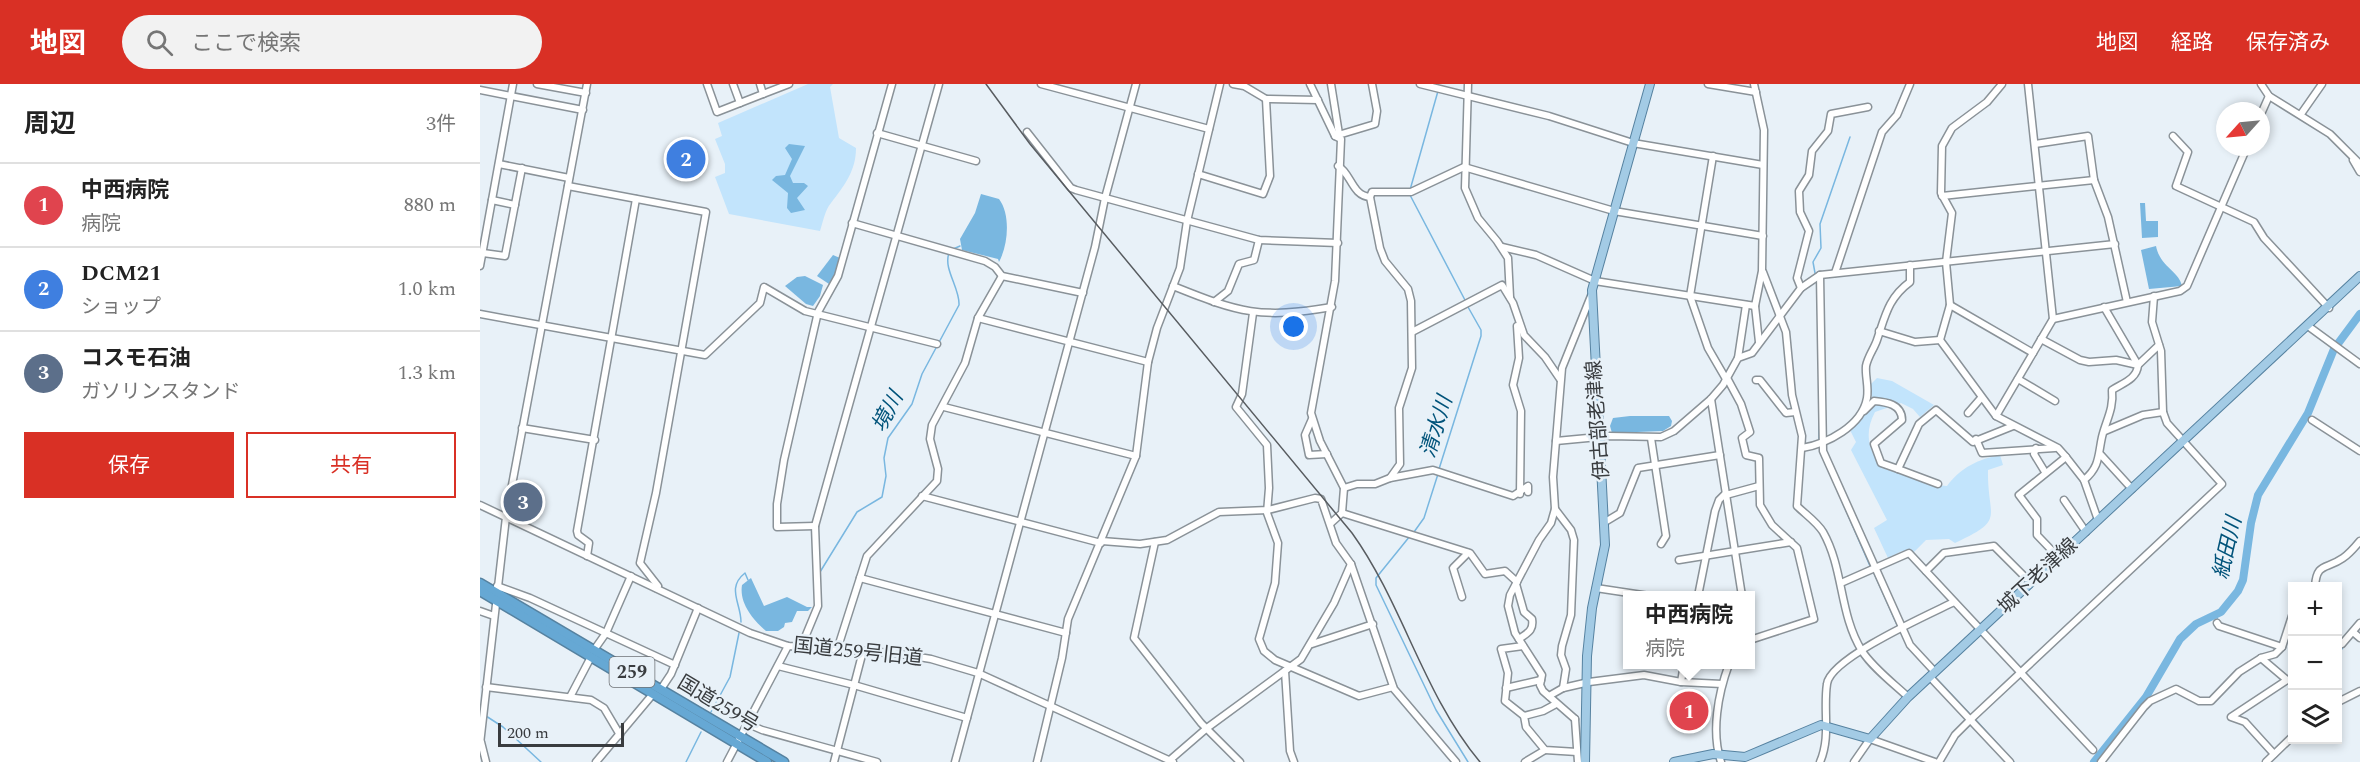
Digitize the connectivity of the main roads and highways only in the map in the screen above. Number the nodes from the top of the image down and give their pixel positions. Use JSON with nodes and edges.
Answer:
{"nodes":[{"id":1,"x":1650,"y":84,"type":"edge"},
{"id":2,"x":2360,"y":276,"type":"edge"},
{"id":3,"x":480,"y":583,"type":"edge"},
{"id":4,"x":480,"y":591,"type":"edge"},
{"id":5,"x":496,"y":593,"type":"junction"},
{"id":6,"x":737,"y":739,"type":"junction"},
{"id":7,"x":1720,"y":758,"type":"edge"},
{"id":8,"x":767,"y":762,"type":"edge"},
{"id":9,"x":784,"y":762,"type":"edge"},
{"id":10,"x":1585,"y":762,"type":"edge"},
{"id":11,"x":1674,"y":762,"type":"edge"}],
"edges":[{"from":1,"to":10,"type":"main road","name":"伊古部老津線"},
{"from":2,"to":7,"type":"main road","name":"城下老津線"},
{"from":3,"to":5,"type":"highway","name":"国道259号","number":"259"},
{"from":4,"to":5,"type":"highway","name":"国道259号","number":"259"},
{"from":5,"to":6,"type":"highway","name":"国道259号","number":"259"},
{"from":6,"to":8,"type":"highway","name":"国道259号","number":"259"},
{"from":6,"to":9,"type":"highway","name":"国道259号","number":"259"},
{"from":7,"to":11,"type":"main road"}]}
